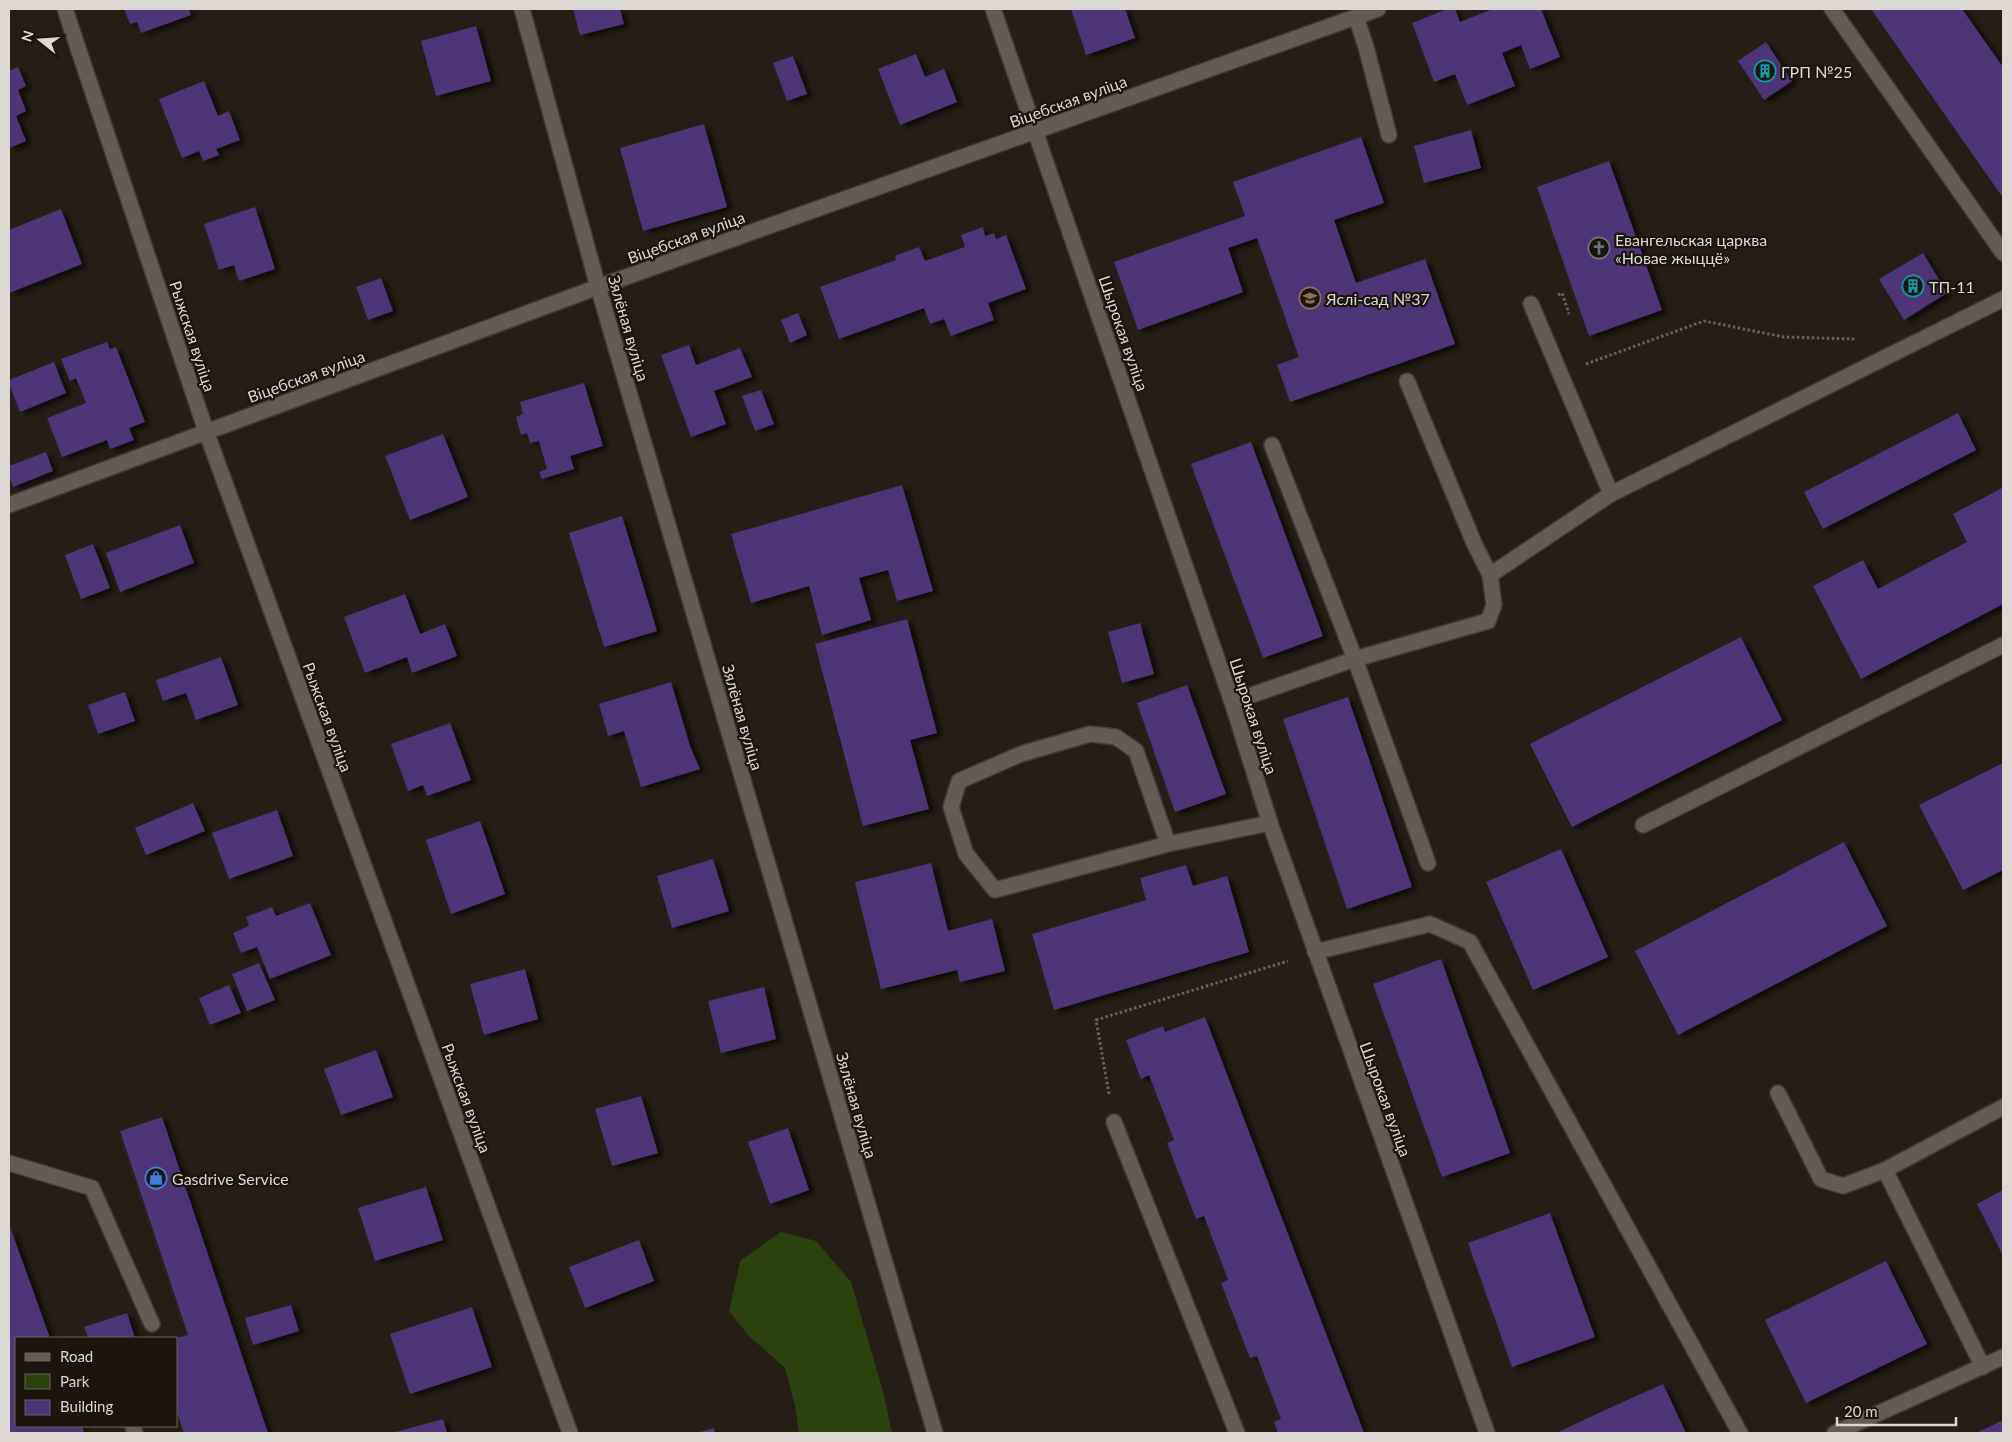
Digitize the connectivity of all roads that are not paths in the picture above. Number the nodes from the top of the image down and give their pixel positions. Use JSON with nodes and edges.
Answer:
{"nodes":[{"id":1,"x":65,"y":9,"type":"edge"},
{"id":2,"x":522,"y":9,"type":"edge"},
{"id":3,"x":993,"y":9,"type":"edge"},
{"id":4,"x":1378,"y":9,"type":"edge"},
{"id":5,"x":1832,"y":9,"type":"edge"},
{"id":6,"x":1356,"y":17,"type":"junction"},
{"id":7,"x":1036,"y":131,"type":"junction"},
{"id":8,"x":1389,"y":135,"type":"dead end"},
{"id":9,"x":2003,"y":253,"type":"edge"},
{"id":10,"x":598,"y":287,"type":"junction"},
{"id":11,"x":2003,"y":299,"type":"edge"},
{"id":12,"x":1531,"y":304,"type":"road end"},
{"id":13,"x":1407,"y":380,"type":"dead end"},
{"id":14,"x":206,"y":431,"type":"junction"},
{"id":15,"x":1272,"y":445,"type":"dead end"},
{"id":16,"x":1611,"y":494,"type":"junction"},
{"id":17,"x":9,"y":504,"type":"edge"},
{"id":18,"x":1490,"y":574,"type":"junction"},
{"id":19,"x":2003,"y":645,"type":"edge"},
{"id":20,"x":1355,"y":659,"type":"junction"},
{"id":21,"x":1232,"y":702,"type":"junction"},
{"id":22,"x":1270,"y":823,"type":"junction"},
{"id":23,"x":1644,"y":825,"type":"dead end"},
{"id":24,"x":1168,"y":844,"type":"junction"},
{"id":25,"x":1428,"y":863,"type":"dead end"},
{"id":26,"x":1315,"y":952,"type":"junction"},
{"id":27,"x":1778,"y":1093,"type":"dead end"},
{"id":28,"x":2003,"y":1107,"type":"edge"},
{"id":29,"x":1114,"y":1122,"type":"road end"},
{"id":30,"x":9,"y":1163,"type":"edge"},
{"id":31,"x":1885,"y":1170,"type":"junction"},
{"id":32,"x":152,"y":1324,"type":"dead end"},
{"id":33,"x":2003,"y":1357,"type":"edge"},
{"id":34,"x":1983,"y":1368,"type":"junction"},
{"id":35,"x":570,"y":1433,"type":"edge"},
{"id":36,"x":935,"y":1433,"type":"edge"},
{"id":37,"x":1237,"y":1433,"type":"edge"},
{"id":38,"x":1487,"y":1433,"type":"edge"},
{"id":39,"x":1740,"y":1433,"type":"edge"},
{"id":40,"x":1835,"y":1433,"type":"edge"}],
"edges":[{"from":1,"to":14,"type":"street","name":"Рыжская вуліца"},
{"from":2,"to":10,"type":"street","name":"Зялёная вуліца"},
{"from":3,"to":7,"type":"street","name":"Шырокая вуліца"},
{"from":4,"to":6,"type":"street","name":"Віцебская вуліца"},
{"from":5,"to":9,"type":"street"},
{"from":6,"to":7,"type":"street","name":"Віцебская вуліца"},
{"from":6,"to":8,"type":"street"},
{"from":7,"to":10,"type":"street","name":"Віцебская вуліца"},
{"from":7,"to":21,"type":"street","name":"Шырокая вуліца"},
{"from":10,"to":14,"type":"street","name":"Віцебская вуліца"},
{"from":10,"to":36,"type":"street","name":"Зялёная вуліца"},
{"from":11,"to":16,"type":"street"},
{"from":12,"to":16,"type":"street"},
{"from":13,"to":18,"type":"street"},
{"from":14,"to":17,"type":"street","name":"Віцебская вуліца"},
{"from":14,"to":35,"type":"street","name":"Рыжская вуліца"},
{"from":15,"to":20,"type":"street"},
{"from":16,"to":18,"type":"street"},
{"from":18,"to":20,"type":"street"},
{"from":19,"to":23,"type":"street"},
{"from":20,"to":21,"type":"street"},
{"from":20,"to":25,"type":"street"},
{"from":21,"to":22,"type":"street","name":"Шырокая вуліца"},
{"from":22,"to":24,"type":"street"},
{"from":22,"to":26,"type":"street","name":"Шырокая вуліца"},
{"from":24,"to":24,"type":"street"},
{"from":26,"to":38,"type":"street","name":"Шырокая вуліца"},
{"from":26,"to":39,"type":"street"},
{"from":27,"to":31,"type":"street"},
{"from":28,"to":31,"type":"street"},
{"from":29,"to":37,"type":"street"},
{"from":30,"to":32,"type":"street"},
{"from":31,"to":34,"type":"street"},
{"from":33,"to":34,"type":"street"},
{"from":34,"to":40,"type":"street"}]}
